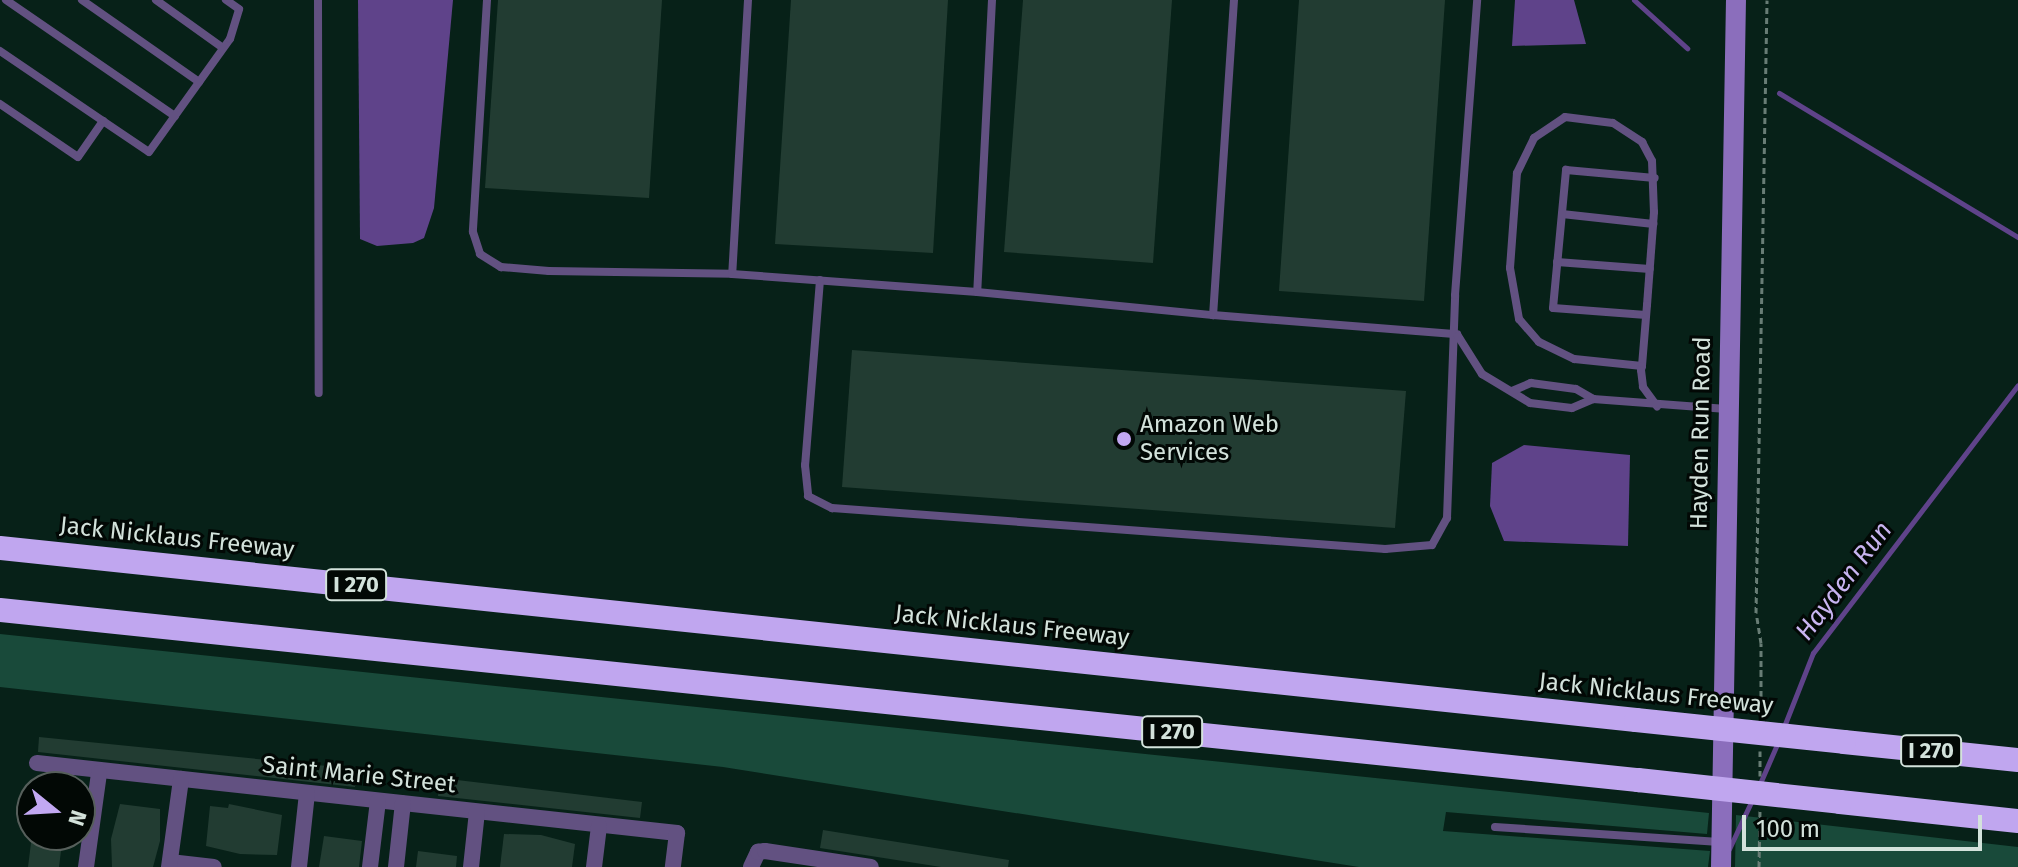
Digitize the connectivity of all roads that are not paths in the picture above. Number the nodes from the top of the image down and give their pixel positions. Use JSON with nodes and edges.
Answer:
{"nodes":[{"id":1,"x":6,"y":0,"type":"edge"},
{"id":2,"x":82,"y":0,"type":"edge"},
{"id":3,"x":156,"y":0,"type":"edge"},
{"id":4,"x":226,"y":0,"type":"edge"},
{"id":5,"x":318,"y":0,"type":"edge"},
{"id":6,"x":487,"y":0,"type":"edge"},
{"id":7,"x":748,"y":0,"type":"edge"},
{"id":8,"x":992,"y":0,"type":"edge"},
{"id":9,"x":1234,"y":0,"type":"edge"},
{"id":10,"x":1477,"y":0,"type":"edge"},
{"id":11,"x":1736,"y":0,"type":"edge"},
{"id":12,"x":223,"y":48,"type":"junction"},
{"id":13,"x":0,"y":51,"type":"edge"},
{"id":14,"x":199,"y":82,"type":"junction"},
{"id":15,"x":0,"y":104,"type":"edge"},
{"id":16,"x":175,"y":116,"type":"junction"},
{"id":17,"x":103,"y":121,"type":"junction"},
{"id":18,"x":1655,"y":178,"type":"junction"},
{"id":19,"x":1562,"y":214,"type":"junction"},
{"id":20,"x":1653,"y":224,"type":"junction"},
{"id":21,"x":1557,"y":262,"type":"junction"},
{"id":22,"x":1650,"y":269,"type":"junction"},
{"id":23,"x":732,"y":274,"type":"junction"},
{"id":24,"x":820,"y":280,"type":"junction"},
{"id":25,"x":977,"y":292,"type":"junction"},
{"id":26,"x":1213,"y":315,"type":"junction"},
{"id":27,"x":1646,"y":315,"type":"junction"},
{"id":28,"x":1457,"y":334,"type":"junction"},
{"id":29,"x":1642,"y":366,"type":"junction"},
{"id":30,"x":1512,"y":391,"type":"junction"},
{"id":31,"x":319,"y":393,"type":"dead end"},
{"id":32,"x":1593,"y":399,"type":"junction"},
{"id":33,"x":1657,"y":406,"type":"junction"},
{"id":34,"x":1728,"y":409,"type":"junction"},
{"id":35,"x":0,"y":548,"type":"edge"},
{"id":36,"x":0,"y":610,"type":"edge"},
{"id":37,"x":2018,"y":760,"type":"edge"},
{"id":38,"x":37,"y":763,"type":"dead end"},
{"id":39,"x":99,"y":773,"type":"junction"},
{"id":40,"x":181,"y":779,"type":"junction"},
{"id":41,"x":307,"y":793,"type":"junction"},
{"id":42,"x":378,"y":801,"type":"junction"},
{"id":43,"x":403,"y":803,"type":"junction"},
{"id":44,"x":477,"y":812,"type":"junction"},
{"id":45,"x":2018,"y":821,"type":"edge"},
{"id":46,"x":599,"y":826,"type":"junction"},
{"id":47,"x":1495,"y":827,"type":"dead end"},
{"id":48,"x":1721,"y":842,"type":"junction"},
{"id":49,"x":754,"y":860,"type":"edge"},
{"id":50,"x":170,"y":865,"type":"edge"},
{"id":51,"x":86,"y":867,"type":"edge"},
{"id":52,"x":214,"y":867,"type":"edge"},
{"id":53,"x":299,"y":867,"type":"edge"},
{"id":54,"x":370,"y":867,"type":"edge"},
{"id":55,"x":396,"y":867,"type":"edge"},
{"id":56,"x":471,"y":867,"type":"edge"},
{"id":57,"x":594,"y":867,"type":"edge"},
{"id":58,"x":673,"y":867,"type":"edge"},
{"id":59,"x":871,"y":867,"type":"edge"},
{"id":60,"x":1721,"y":867,"type":"edge"}],
"edges":[{"from":1,"to":16,"type":"lane"},
{"from":2,"to":14,"type":"lane"},
{"from":3,"to":12,"type":"lane"},
{"from":4,"to":12,"type":"lane"},
{"from":5,"to":31,"type":"lane"},
{"from":6,"to":23,"type":"lane"},
{"from":7,"to":23,"type":"lane"},
{"from":8,"to":25,"type":"lane"},
{"from":9,"to":26,"type":"lane"},
{"from":10,"to":28,"type":"lane"},
{"from":11,"to":34,"type":"main road","name":"Hayden Run Road"},
{"from":12,"to":14,"type":"lane"},
{"from":13,"to":17,"type":"lane"},
{"from":14,"to":16,"type":"lane"},
{"from":15,"to":17,"type":"lane"},
{"from":16,"to":17,"type":"lane"},
{"from":18,"to":19,"type":"lane"},
{"from":18,"to":20,"type":"lane"},
{"from":18,"to":29,"type":"lane"},
{"from":19,"to":20,"type":"lane"},
{"from":19,"to":21,"type":"lane"},
{"from":20,"to":22,"type":"lane"},
{"from":21,"to":22,"type":"lane"},
{"from":21,"to":27,"type":"lane"},
{"from":22,"to":27,"type":"lane"},
{"from":23,"to":24,"type":"lane"},
{"from":24,"to":25,"type":"lane"},
{"from":24,"to":28,"type":"lane"},
{"from":25,"to":26,"type":"lane"},
{"from":26,"to":28,"type":"lane"},
{"from":27,"to":29,"type":"lane"},
{"from":28,"to":30,"type":"lane"},
{"from":29,"to":33,"type":"lane"},
{"from":30,"to":32,"type":"lane"},
{"from":30,"to":32,"type":"lane"},
{"from":32,"to":33,"type":"lane"},
{"from":33,"to":34,"type":"lane"},
{"from":34,"to":48,"type":"main road","name":"Hayden Run Road"},
{"from":35,"to":37,"type":"highway","name":"Jack Nicklaus Freeway","number":"I 270","bridge":true},
{"from":36,"to":45,"type":"highway","number":"I 270","bridge":true},
{"from":38,"to":39,"type":"street","name":"Saint Marie Street"},
{"from":39,"to":40,"type":"street","name":"Saint Marie Street"},
{"from":39,"to":51,"type":"street"},
{"from":40,"to":41,"type":"street","name":"Saint Marie Street"},
{"from":40,"to":50,"type":"street"},
{"from":41,"to":42,"type":"street","name":"Saint Marie Street"},
{"from":41,"to":53,"type":"street"},
{"from":42,"to":43,"type":"street","name":"Saint Marie Street"},
{"from":42,"to":54,"type":"street"},
{"from":43,"to":44,"type":"street","name":"Saint Marie Street"},
{"from":43,"to":55,"type":"street"},
{"from":44,"to":46,"type":"street","name":"Saint Marie Street"},
{"from":44,"to":56,"type":"street"},
{"from":46,"to":57,"type":"street"},
{"from":46,"to":58,"type":"street","name":"Saint Marie Street"},
{"from":47,"to":48,"type":"lane"},
{"from":48,"to":60,"type":"main road","name":"Hayden Run Road"},
{"from":49,"to":59,"type":"street"},
{"from":50,"to":52,"type":"street"}]}
